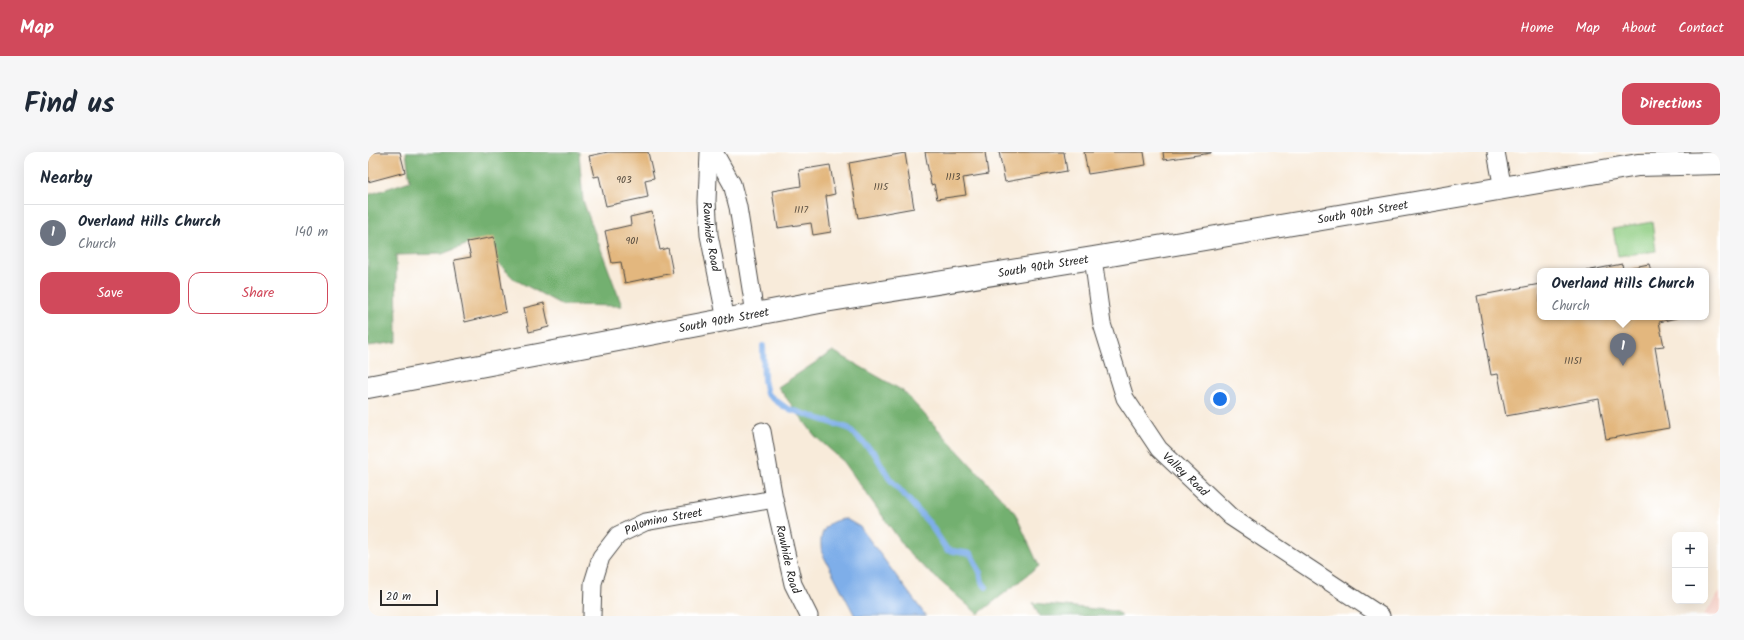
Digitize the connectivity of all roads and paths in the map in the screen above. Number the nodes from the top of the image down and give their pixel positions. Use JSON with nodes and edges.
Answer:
{"nodes":[{"id":1,"x":709,"y":152,"type":"edge"},
{"id":2,"x":714,"y":152,"type":"edge"},
{"id":3,"x":1496,"y":152,"type":"edge"},
{"id":4,"x":1720,"y":163,"type":"edge"},
{"id":5,"x":1503,"y":189,"type":"junction"},
{"id":6,"x":1093,"y":258,"type":"junction"},
{"id":7,"x":755,"y":314,"type":"junction"},
{"id":8,"x":726,"y":320,"type":"junction"},
{"id":9,"x":368,"y":387,"type":"edge"},
{"id":10,"x":762,"y":431,"type":"dead end"},
{"id":11,"x":774,"y":499,"type":"junction"},
{"id":12,"x":592,"y":616,"type":"edge"},
{"id":13,"x":809,"y":616,"type":"edge"},
{"id":14,"x":1381,"y":616,"type":"edge"}],
"edges":[{"from":1,"to":8,"type":"street","name":"Rawhide Road"},
{"from":2,"to":7,"type":"street"},
{"from":3,"to":5,"type":"street"},
{"from":4,"to":5,"type":"street","name":"South 90th Street"},
{"from":5,"to":6,"type":"street","name":"South 90th Street"},
{"from":6,"to":7,"type":"street","name":"South 90th Street"},
{"from":6,"to":14,"type":"street","name":"Valley Road"},
{"from":7,"to":8,"type":"street","name":"South 90th Street"},
{"from":8,"to":9,"type":"street","name":"South 90th Street"},
{"from":10,"to":11,"type":"street","name":"Rawhide Road"},
{"from":11,"to":12,"type":"street","name":"Palomino Street"},
{"from":11,"to":13,"type":"street","name":"Rawhide Road"}]}
